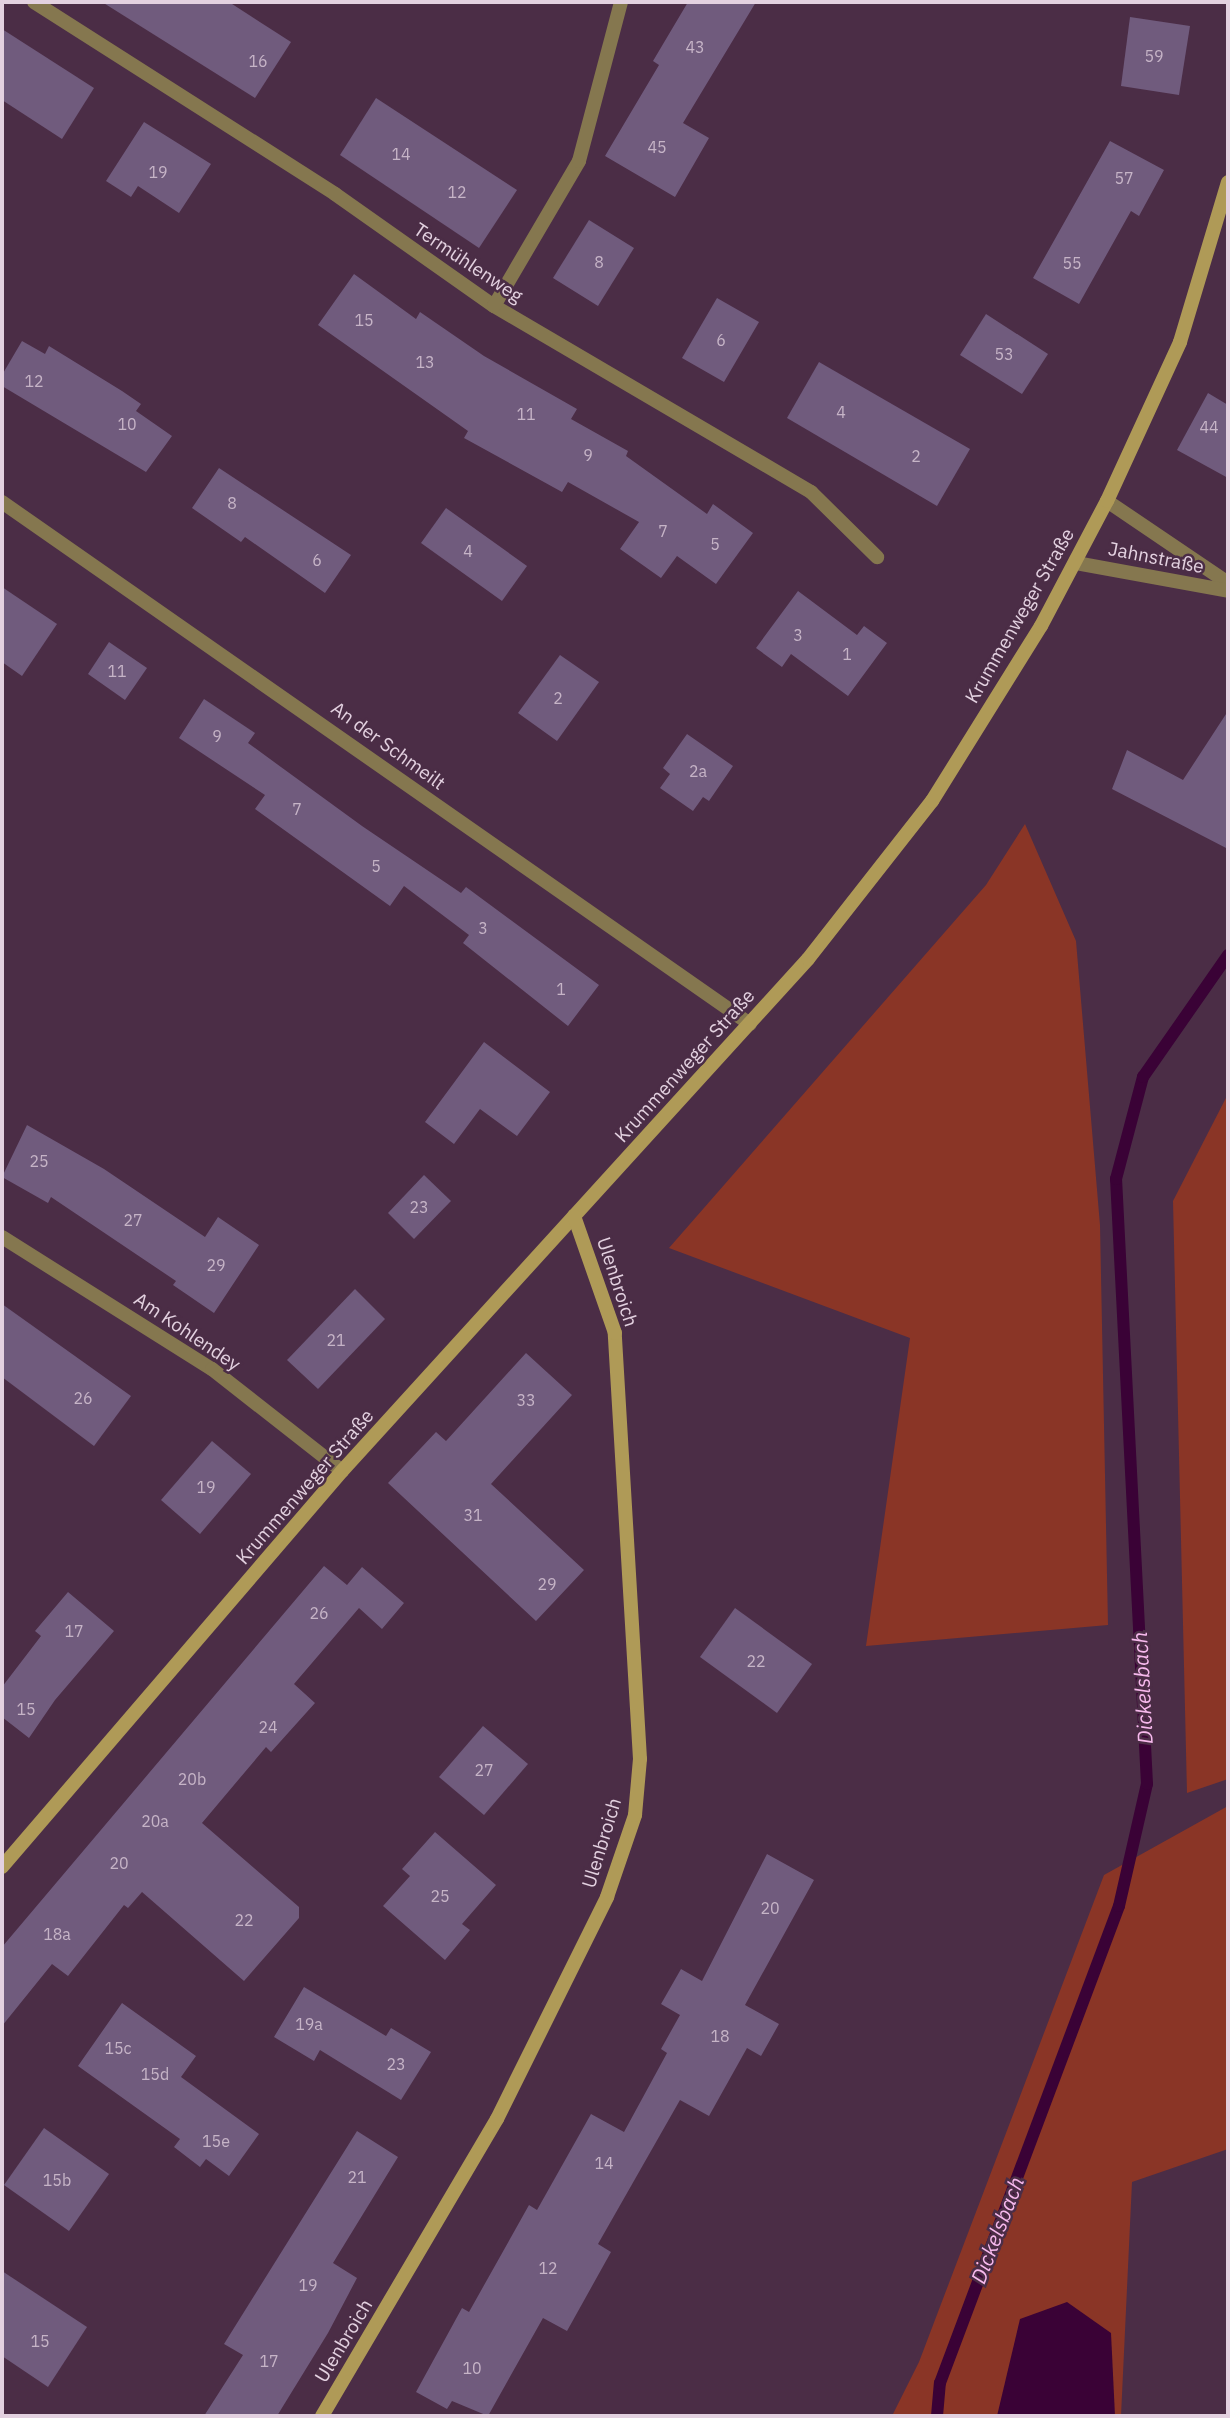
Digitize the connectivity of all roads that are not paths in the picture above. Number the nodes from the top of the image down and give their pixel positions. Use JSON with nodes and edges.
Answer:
{"nodes":[{"id":1,"x":34,"y":2,"type":"edge"},
{"id":2,"x":621,"y":2,"type":"edge"},
{"id":3,"x":1228,"y":181,"type":"edge"},
{"id":4,"x":494,"y":306,"type":"junction"},
{"id":5,"x":1107,"y":501,"type":"junction"},
{"id":6,"x":2,"y":502,"type":"edge"},
{"id":7,"x":877,"y":557,"type":"dead end"},
{"id":8,"x":1076,"y":563,"type":"junction"},
{"id":9,"x":1228,"y":583,"type":"edge"},
{"id":10,"x":1228,"y":591,"type":"edge"},
{"id":11,"x":750,"y":1024,"type":"junction"},
{"id":12,"x":574,"y":1216,"type":"junction"},
{"id":13,"x":2,"y":1237,"type":"edge"},
{"id":14,"x":342,"y":1471,"type":"junction"},
{"id":15,"x":2,"y":1867,"type":"edge"},
{"id":16,"x":322,"y":2416,"type":"edge"}],
"edges":[{"from":1,"to":4,"type":"street","name":"Termühlenweg"},
{"from":2,"to":4,"type":"street"},
{"from":3,"to":5,"type":"main road","name":"Krummenweger Straße"},
{"from":4,"to":7,"type":"street","name":"Termühlenweg"},
{"from":5,"to":8,"type":"main road","name":"Krummenweger Straße"},
{"from":5,"to":9,"type":"street","name":"Jahnstraße"},
{"from":6,"to":11,"type":"street","name":"An der Schmeilt"},
{"from":8,"to":10,"type":"street","name":"Jahnstraße"},
{"from":8,"to":11,"type":"main road","name":"Krummenweger Straße"},
{"from":11,"to":12,"type":"main road","name":"Krummenweger Straße"},
{"from":12,"to":14,"type":"main road","name":"Krummenweger Straße"},
{"from":12,"to":16,"type":"main road","name":"Ulenbroich"},
{"from":13,"to":14,"type":"street","name":"Am Kohlendey"},
{"from":14,"to":15,"type":"main road","name":"Krummenweger Straße"}]}
